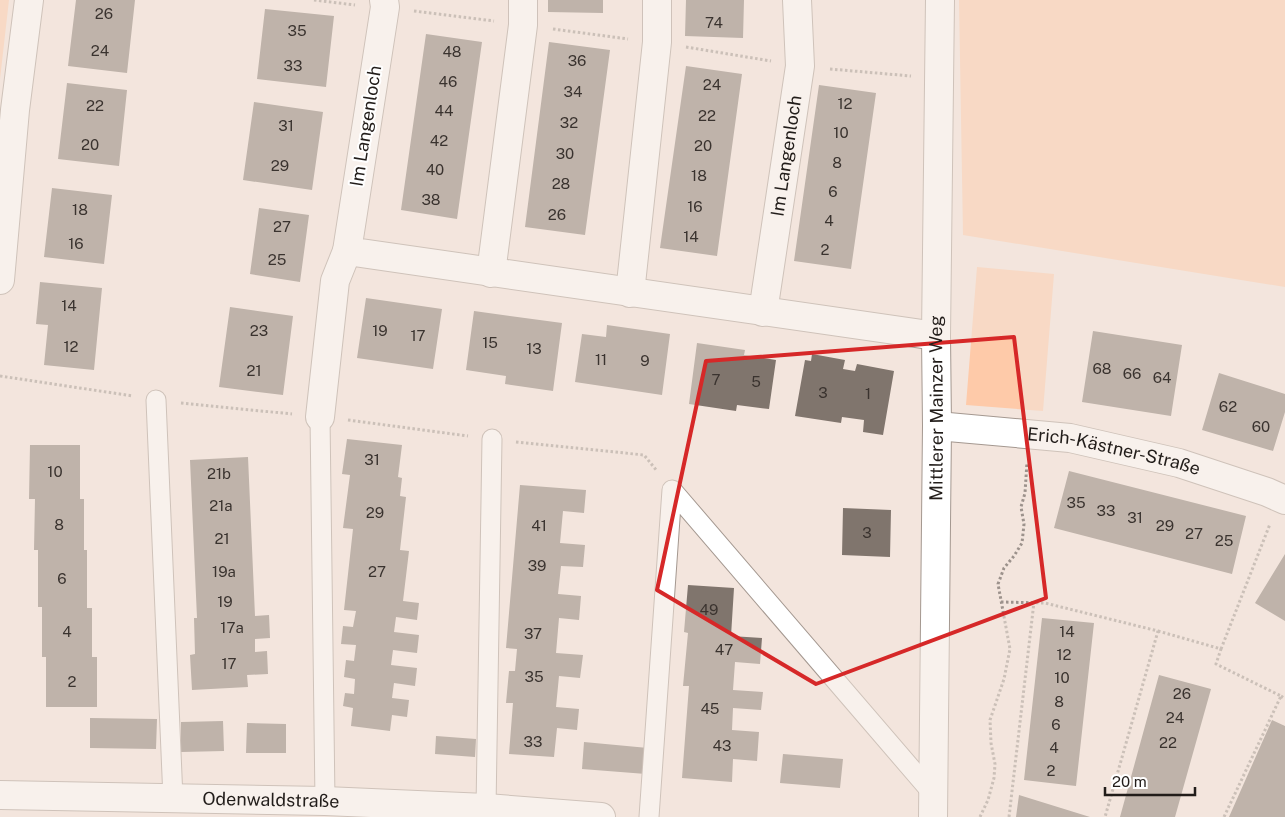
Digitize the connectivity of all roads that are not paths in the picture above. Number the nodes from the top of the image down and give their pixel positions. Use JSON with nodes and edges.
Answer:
{"nodes":[{"id":1,"x":29,"y":0,"type":"edge"},
{"id":2,"x":384,"y":0,"type":"edge"},
{"id":3,"x":523,"y":0,"type":"edge"},
{"id":4,"x":657,"y":0,"type":"edge"},
{"id":5,"x":797,"y":0,"type":"edge"},
{"id":6,"x":940,"y":0,"type":"edge"},
{"id":7,"x":8,"y":109,"type":"edge"},
{"id":8,"x":347,"y":251,"type":"junction"},
{"id":9,"x":1,"y":252,"type":"edge"},
{"id":10,"x":490,"y":273,"type":"junction"},
{"id":11,"x":0,"y":280,"type":"edge"},
{"id":12,"x":630,"y":293,"type":"junction"},
{"id":13,"x":763,"y":312,"type":"junction"},
{"id":14,"x":936,"y":336,"type":"junction"},
{"id":15,"x":156,"y":400,"type":"dead end"},
{"id":16,"x":320,"y":417,"type":"joint"},
{"id":17,"x":937,"y":426,"type":"junction"},
{"id":18,"x":492,"y":439,"type":"dead end"},
{"id":19,"x":1282,"y":499,"type":"edge"},
{"id":20,"x":0,"y":795,"type":"edge"},
{"id":21,"x":173,"y":799,"type":"junction"},
{"id":22,"x":325,"y":801,"type":"junction"},
{"id":23,"x":934,"y":806,"type":"edge"},
{"id":24,"x":486,"y":808,"type":"junction"},
{"id":25,"x":601,"y":817,"type":"edge"},
{"id":26,"x":649,"y":817,"type":"edge"}],
"edges":[{"from":1,"to":7,"type":"street"},
{"from":2,"to":8,"type":"street","name":"Im Langenloch"},
{"from":3,"to":10,"type":"street"},
{"from":4,"to":12,"type":"street"},
{"from":5,"to":13,"type":"street","name":"Im Langenloch"},
{"from":6,"to":14,"type":"street","name":"Mittlerer Mainzer Weg"},
{"from":7,"to":9,"type":"street"},
{"from":8,"to":10,"type":"street"},
{"from":8,"to":16,"type":"street","name":"Im Langenloch"},
{"from":9,"to":11,"type":"street"},
{"from":10,"to":12,"type":"street"},
{"from":12,"to":13,"type":"street"},
{"from":13,"to":14,"type":"street"},
{"from":14,"to":17,"type":"street","name":"Mittlerer Mainzer Weg"},
{"from":15,"to":21,"type":"lane"},
{"from":16,"to":22,"type":"lane"},
{"from":17,"to":19,"type":"street","name":"Erich-Kästner-Straße"},
{"from":17,"to":23,"type":"street","name":"Mittlerer Mainzer Weg"},
{"from":18,"to":24,"type":"lane"},
{"from":20,"to":21,"type":"street","name":"Odenwaldstraße"},
{"from":21,"to":22,"type":"street","name":"Odenwaldstraße"},
{"from":22,"to":24,"type":"street","name":"Odenwaldstraße"},
{"from":23,"to":26,"type":"lane"},
{"from":24,"to":25,"type":"street","name":"Odenwaldstraße"}]}
